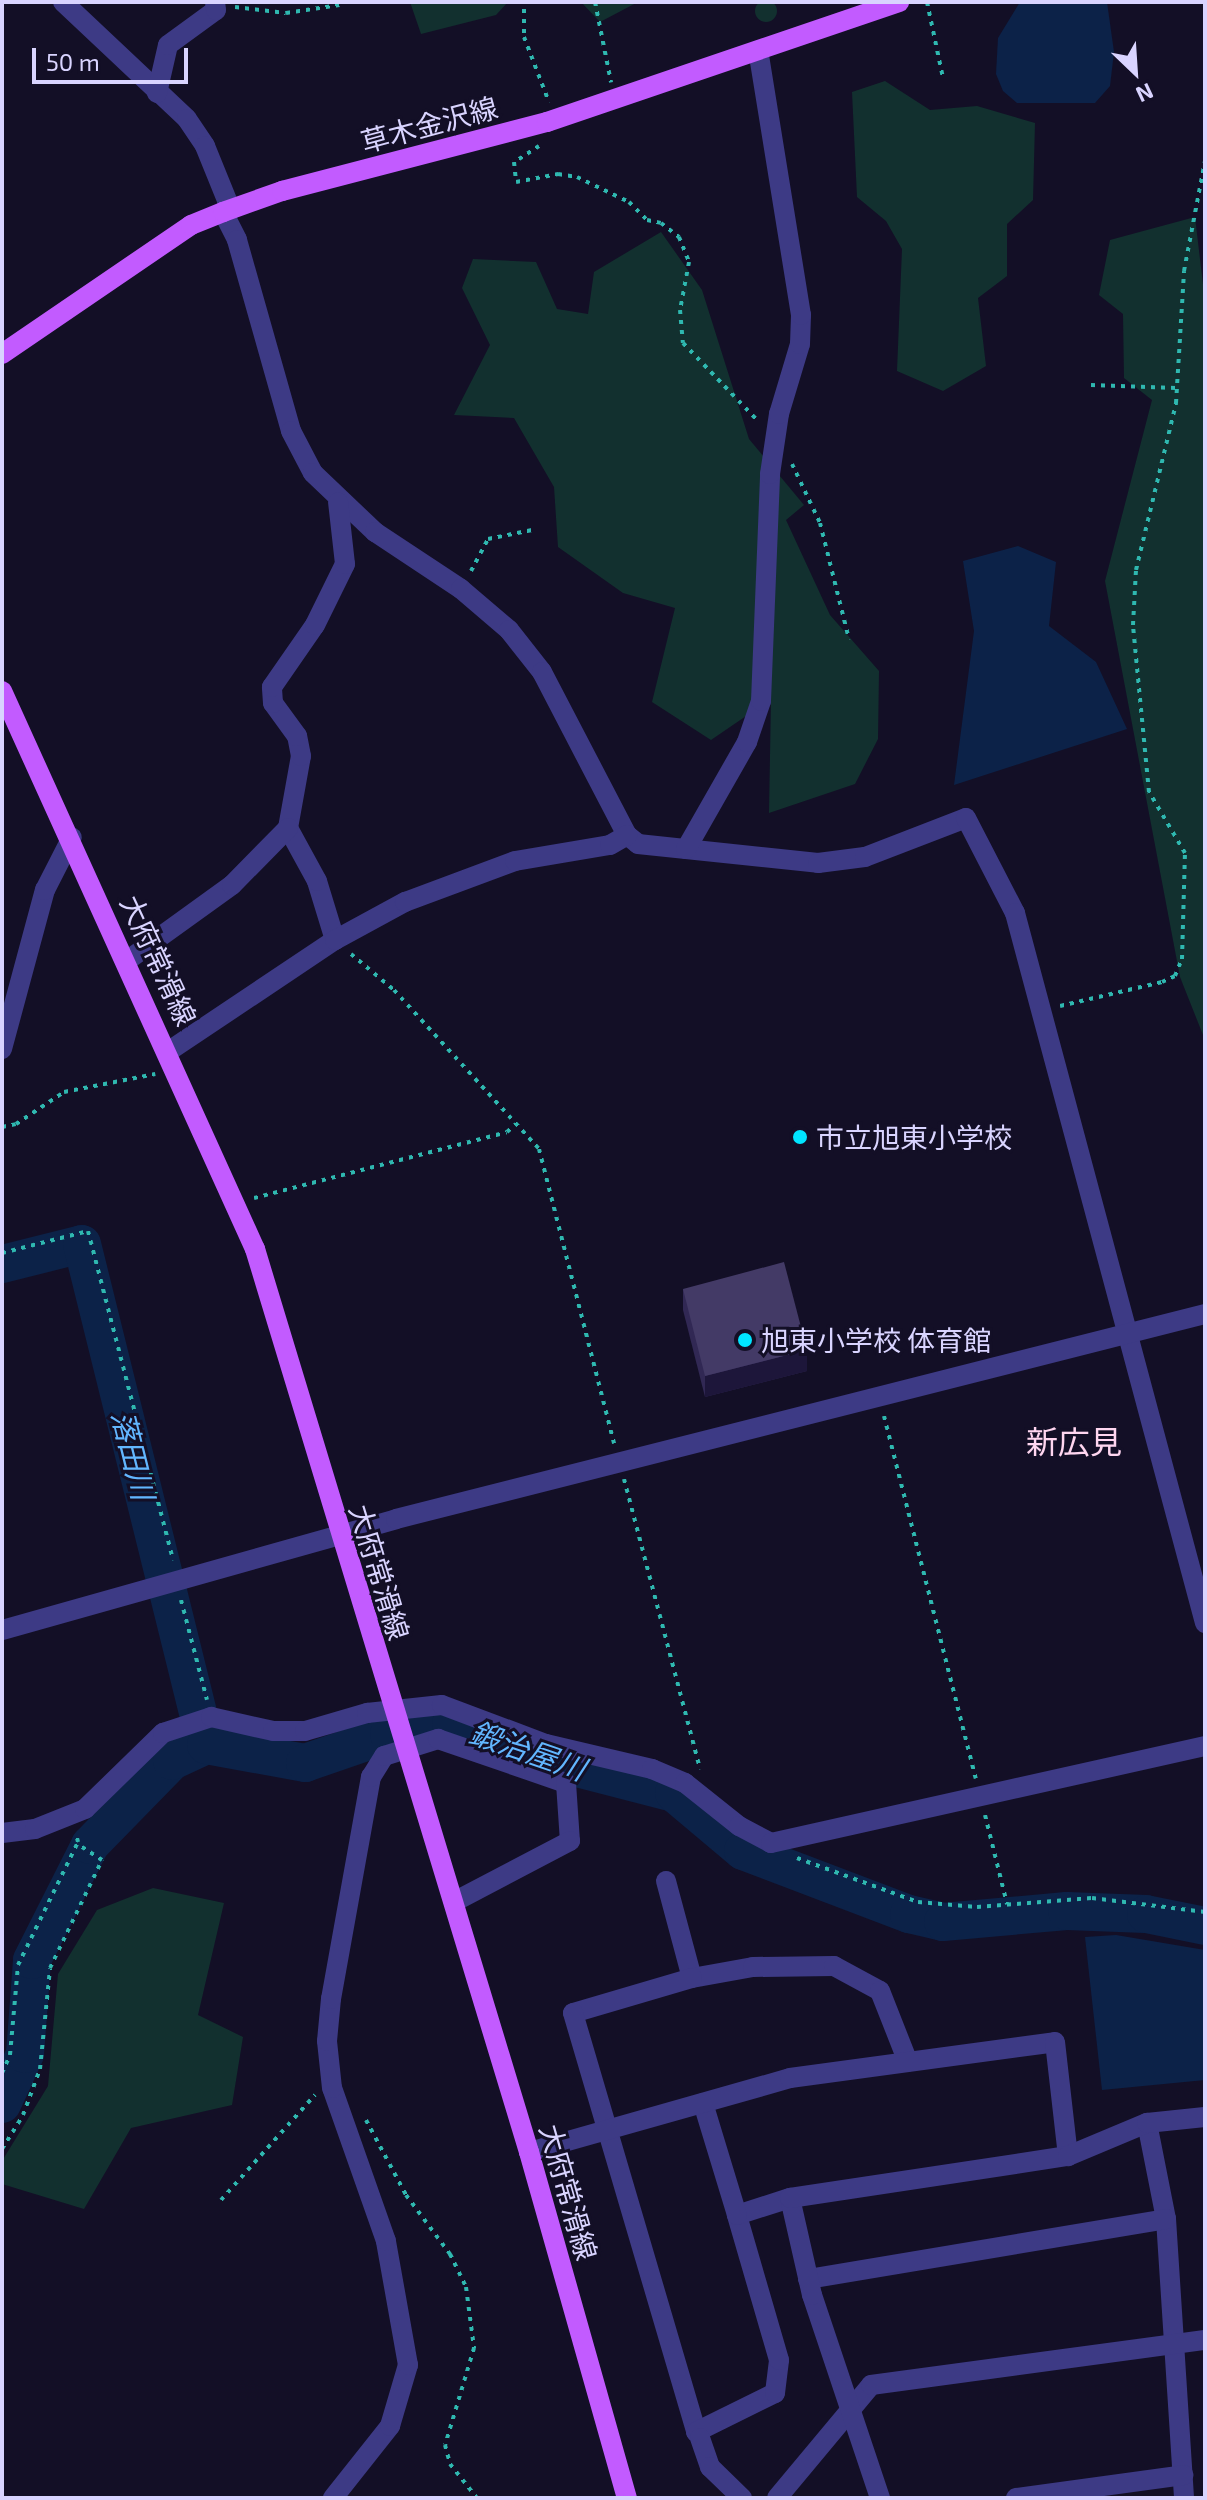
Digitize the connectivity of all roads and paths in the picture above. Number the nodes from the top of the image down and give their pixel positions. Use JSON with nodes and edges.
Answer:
{"nodes":[{"id":1,"x":63,"y":2,"type":"edge"},
{"id":2,"x":218,"y":2,"type":"edge"},
{"id":3,"x":595,"y":2,"type":"edge"},
{"id":4,"x":899,"y":2,"type":"edge"},
{"id":5,"x":927,"y":2,"type":"edge"},
{"id":6,"x":339,"y":5,"type":"dead end"},
{"id":7,"x":524,"y":9,"type":"dead end"},
{"id":8,"x":758,"y":50,"type":"junction"},
{"id":9,"x":943,"y":78,"type":"dead end"},
{"id":10,"x":1205,"y":86,"type":"edge"},
{"id":11,"x":157,"y":93,"type":"junction"},
{"id":12,"x":614,"y":99,"type":"junction"},
{"id":13,"x":1205,"y":100,"type":"edge"},
{"id":14,"x":553,"y":120,"type":"junction"},
{"id":15,"x":1205,"y":161,"type":"edge"},
{"id":16,"x":227,"y":211,"type":"junction"},
{"id":17,"x":2,"y":354,"type":"edge"},
{"id":18,"x":1091,"y":385,"type":"dead end"},
{"id":19,"x":1176,"y":388,"type":"junction"},
{"id":20,"x":775,"y":442,"type":"junction"},
{"id":21,"x":338,"y":502,"type":"junction"},
{"id":22,"x":532,"y":530,"type":"dead end"},
{"id":23,"x":461,"y":589,"type":"junction"},
{"id":24,"x":849,"y":639,"type":"dead end"},
{"id":25,"x":2,"y":691,"type":"edge"},
{"id":26,"x":288,"y":828,"type":"junction"},
{"id":27,"x":627,"y":835,"type":"junction"},
{"id":28,"x":72,"y":837,"type":"junction"},
{"id":29,"x":686,"y":849,"type":"junction"},
{"id":30,"x":335,"y":940,"type":"junction"},
{"id":31,"x":128,"y":960,"type":"junction"},
{"id":32,"x":1042,"y":1010,"type":"junction"},
{"id":33,"x":6,"y":1019,"type":"edge"},
{"id":34,"x":2,"y":1049,"type":"edge"},
{"id":35,"x":172,"y":1058,"type":"junction"},
{"id":36,"x":516,"y":1124,"type":"junction"},
{"id":37,"x":2,"y":1127,"type":"edge"},
{"id":38,"x":236,"y":1205,"type":"junction"},
{"id":39,"x":2,"y":1253,"type":"edge"},
{"id":40,"x":1205,"y":1314,"type":"edge"},
{"id":41,"x":1129,"y":1334,"type":"junction"},
{"id":42,"x":879,"y":1398,"type":"junction"},
{"id":43,"x":619,"y":1465,"type":"junction"},
{"id":44,"x":339,"y":1535,"type":"junction"},
{"id":45,"x":179,"y":1580,"type":"junction"},
{"id":46,"x":1205,"y":1623,"type":"edge"},
{"id":47,"x":2,"y":1630,"type":"edge"},
{"id":48,"x":396,"y":1716,"type":"junction"},
{"id":49,"x":211,"y":1717,"type":"junction"},
{"id":50,"x":404,"y":1744,"type":"junction"},
{"id":51,"x":1205,"y":1746,"type":"edge"},
{"id":52,"x":696,"y":1792,"type":"junction"},
{"id":53,"x":981,"y":1797,"type":"junction"},
{"id":54,"x":72,"y":1816,"type":"junction"},
{"id":55,"x":2,"y":1833,"type":"edge"},
{"id":56,"x":771,"y":1843,"type":"junction"},
{"id":57,"x":77,"y":1844,"type":"junction"},
{"id":58,"x":666,"y":1881,"type":"dead end"},
{"id":59,"x":454,"y":1902,"type":"junction"},
{"id":60,"x":1007,"y":1904,"type":"junction"},
{"id":61,"x":1205,"y":1912,"type":"edge"},
{"id":62,"x":692,"y":1978,"type":"junction"},
{"id":63,"x":908,"y":2062,"type":"junction"},
{"id":64,"x":2,"y":2073,"type":"edge"},
{"id":65,"x":703,"y":2103,"type":"junction"},
{"id":66,"x":1205,"y":2117,"type":"edge"},
{"id":67,"x":1147,"y":2123,"type":"junction"},
{"id":68,"x":604,"y":2132,"type":"junction"},
{"id":69,"x":2,"y":2149,"type":"edge"},
{"id":70,"x":529,"y":2152,"type":"junction"},
{"id":71,"x":1068,"y":2156,"type":"junction"},
{"id":72,"x":790,"y":2198,"type":"junction"},
{"id":73,"x":737,"y":2215,"type":"junction"},
{"id":74,"x":1166,"y":2219,"type":"junction"},
{"id":75,"x":808,"y":2279,"type":"junction"},
{"id":76,"x":1205,"y":2340,"type":"edge"},
{"id":77,"x":1171,"y":2344,"type":"junction"},
{"id":78,"x":852,"y":2403,"type":"junction"},
{"id":79,"x":700,"y":2438,"type":"dead end"},
{"id":80,"x":1183,"y":2475,"type":"junction"},
{"id":81,"x":333,"y":2498,"type":"edge"},
{"id":82,"x":627,"y":2498,"type":"edge"},
{"id":83,"x":742,"y":2498,"type":"edge"},
{"id":84,"x":777,"y":2498,"type":"edge"},
{"id":85,"x":880,"y":2498,"type":"edge"},
{"id":86,"x":1016,"y":2498,"type":"edge"},
{"id":87,"x":1184,"y":2498,"type":"edge"}],
"edges":[{"from":1,"to":11,"type":"street"},
{"from":2,"to":6,"type":"path"},
{"from":2,"to":11,"type":"street"},
{"from":3,"to":12,"type":"path"},
{"from":4,"to":8,"type":"main road","name":"草木金沢線"},
{"from":5,"to":9,"type":"path"},
{"from":7,"to":14,"type":"path"},
{"from":8,"to":12,"type":"main road","name":"草木金沢線"},
{"from":8,"to":20,"type":"street"},
{"from":10,"to":13,"type":"path"},
{"from":11,"to":16,"type":"street"},
{"from":12,"to":14,"type":"main road","name":"草木金沢線"},
{"from":14,"to":16,"type":"main road","name":"草木金沢線"},
{"from":14,"to":20,"type":"path"},
{"from":15,"to":19,"type":"path"},
{"from":16,"to":17,"type":"main road","name":"草木金沢線"},
{"from":16,"to":21,"type":"street"},
{"from":18,"to":19,"type":"path"},
{"from":19,"to":32,"type":"path"},
{"from":20,"to":24,"type":"path"},
{"from":20,"to":29,"type":"street"},
{"from":21,"to":23,"type":"street"},
{"from":21,"to":26,"type":"street"},
{"from":22,"to":23,"type":"path"},
{"from":23,"to":27,"type":"street"},
{"from":25,"to":28,"type":"main road","name":"大府常滑線"},
{"from":26,"to":30,"type":"street"},
{"from":26,"to":31,"type":"street"},
{"from":27,"to":29,"type":"street"},
{"from":27,"to":30,"type":"street"},
{"from":28,"to":31,"type":"main road","name":"大府常滑線"},
{"from":28,"to":33,"type":"street"},
{"from":29,"to":32,"type":"street"},
{"from":30,"to":35,"type":"street"},
{"from":30,"to":36,"type":"path"},
{"from":31,"to":35,"type":"main road","name":"大府常滑線"},
{"from":32,"to":41,"type":"street"},
{"from":33,"to":34,"type":"street"},
{"from":35,"to":37,"type":"path"},
{"from":35,"to":38,"type":"main road","name":"大府常滑線"},
{"from":36,"to":38,"type":"path"},
{"from":36,"to":43,"type":"path"},
{"from":38,"to":44,"type":"main road","name":"大府常滑線"},
{"from":39,"to":45,"type":"path"},
{"from":40,"to":41,"type":"street"},
{"from":41,"to":42,"type":"street"},
{"from":41,"to":46,"type":"street"},
{"from":42,"to":43,"type":"street"},
{"from":42,"to":53,"type":"path"},
{"from":43,"to":44,"type":"street"},
{"from":43,"to":52,"type":"path"},
{"from":44,"to":45,"type":"street"},
{"from":44,"to":48,"type":"main road","name":"大府常滑線"},
{"from":45,"to":47,"type":"street"},
{"from":45,"to":49,"type":"path"},
{"from":48,"to":49,"type":"street"},
{"from":48,"to":50,"type":"main road","name":"大府常滑線"},
{"from":48,"to":52,"type":"street"},
{"from":49,"to":54,"type":"street"},
{"from":50,"to":59,"type":"main road","name":"大府常滑線"},
{"from":50,"to":59,"type":"street"},
{"from":50,"to":81,"type":"street"},
{"from":51,"to":53,"type":"street"},
{"from":52,"to":56,"type":"street"},
{"from":53,"to":56,"type":"street"},
{"from":53,"to":60,"type":"path"},
{"from":54,"to":55,"type":"street"},
{"from":54,"to":57,"type":"path"},
{"from":56,"to":60,"type":"path"},
{"from":57,"to":64,"type":"path"},
{"from":57,"to":69,"type":"path"},
{"from":58,"to":62,"type":"street"},
{"from":59,"to":70,"type":"main road","name":"大府常滑線"},
{"from":60,"to":61,"type":"path"},
{"from":62,"to":63,"type":"street"},
{"from":62,"to":68,"type":"street"},
{"from":63,"to":65,"type":"street"},
{"from":63,"to":71,"type":"street"},
{"from":65,"to":68,"type":"street"},
{"from":65,"to":73,"type":"street"},
{"from":66,"to":67,"type":"street"},
{"from":67,"to":71,"type":"street"},
{"from":67,"to":74,"type":"street"},
{"from":68,"to":70,"type":"street"},
{"from":68,"to":73,"type":"street"},
{"from":70,"to":82,"type":"main road","name":"大府常滑線"},
{"from":71,"to":72,"type":"street"},
{"from":72,"to":73,"type":"street"},
{"from":72,"to":75,"type":"street"},
{"from":74,"to":75,"type":"street"},
{"from":74,"to":77,"type":"street"},
{"from":75,"to":78,"type":"street"},
{"from":76,"to":77,"type":"street"},
{"from":77,"to":78,"type":"street"},
{"from":77,"to":80,"type":"street"},
{"from":78,"to":84,"type":"street"},
{"from":78,"to":85,"type":"street"},
{"from":79,"to":83,"type":"street"},
{"from":80,"to":86,"type":"street"},
{"from":80,"to":87,"type":"street"}]}
